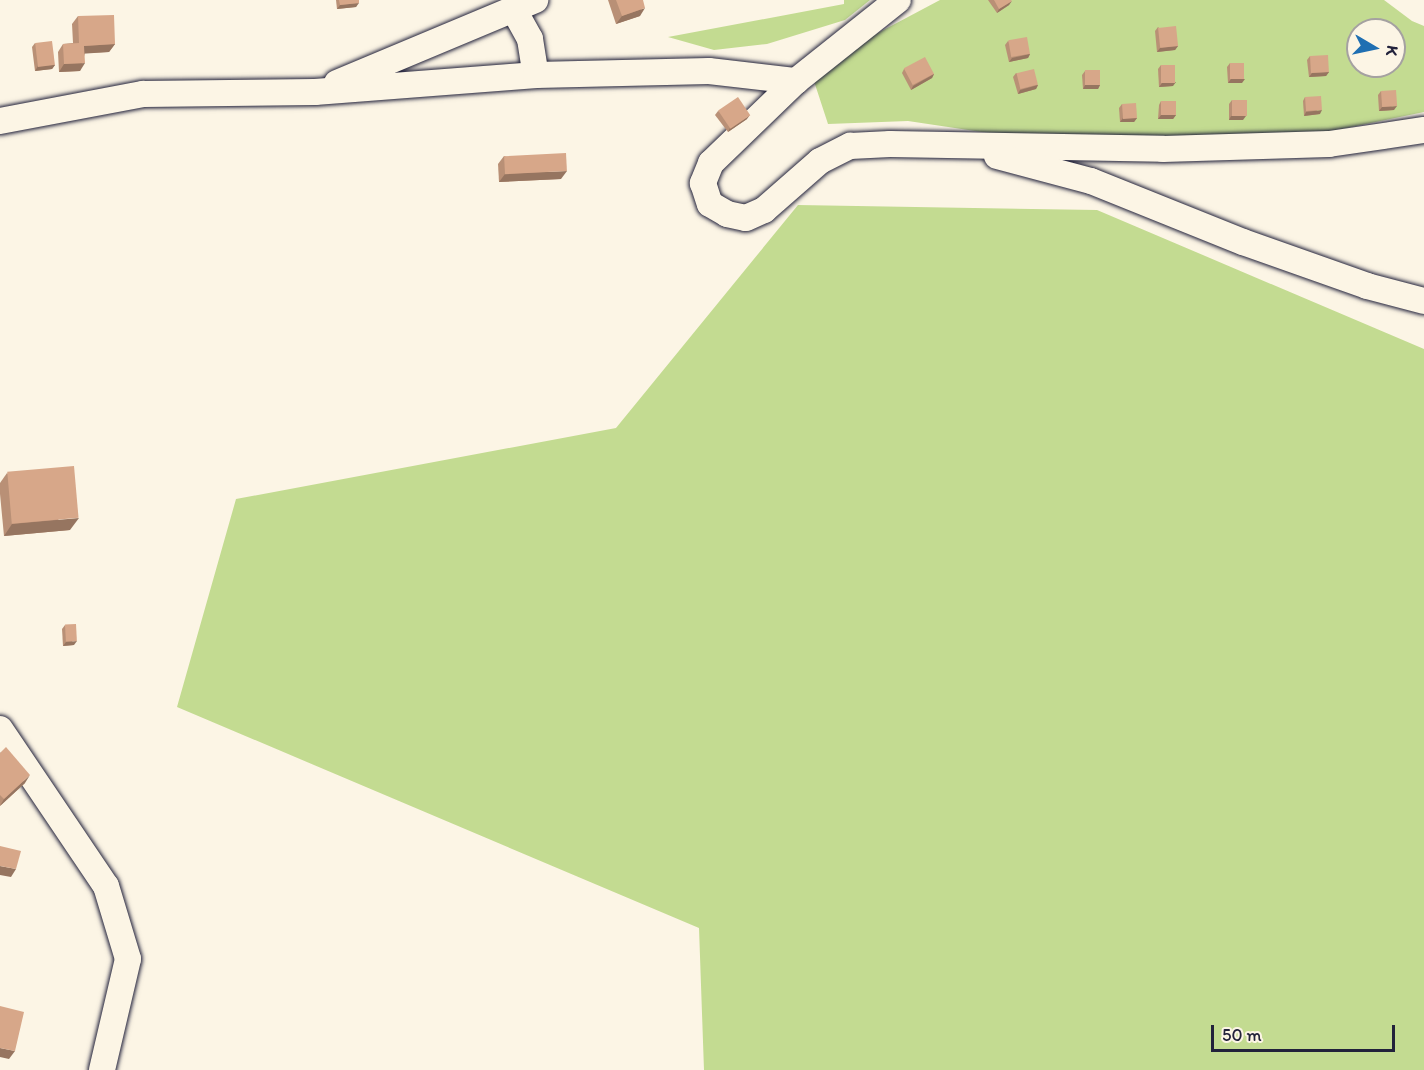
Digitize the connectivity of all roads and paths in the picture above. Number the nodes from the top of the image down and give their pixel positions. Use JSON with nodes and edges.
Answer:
{"nodes":[{"id":1,"x":898,"y":0,"type":"edge"},
{"id":2,"x":524,"y":5,"type":"edge"},
{"id":3,"x":536,"y":75,"type":"junction"},
{"id":4,"x":796,"y":81,"type":"junction"},
{"id":5,"x":315,"y":92,"type":"junction"},
{"id":6,"x":0,"y":121,"type":"edge"},
{"id":7,"x":1424,"y":130,"type":"edge"},
{"id":8,"x":956,"y":145,"type":"junction"},
{"id":9,"x":1424,"y":301,"type":"edge"},
{"id":10,"x":0,"y":729,"type":"edge"},
{"id":11,"x":102,"y":1070,"type":"edge"}],
"edges":[{"from":1,"to":4,"type":"street"},
{"from":2,"to":3,"type":"street"},
{"from":2,"to":5,"type":"street"},
{"from":3,"to":4,"type":"street"},
{"from":3,"to":5,"type":"street"},
{"from":4,"to":8,"type":"street"},
{"from":5,"to":6,"type":"street"},
{"from":7,"to":8,"type":"street"},
{"from":8,"to":9,"type":"street"},
{"from":10,"to":11,"type":"street"}]}
